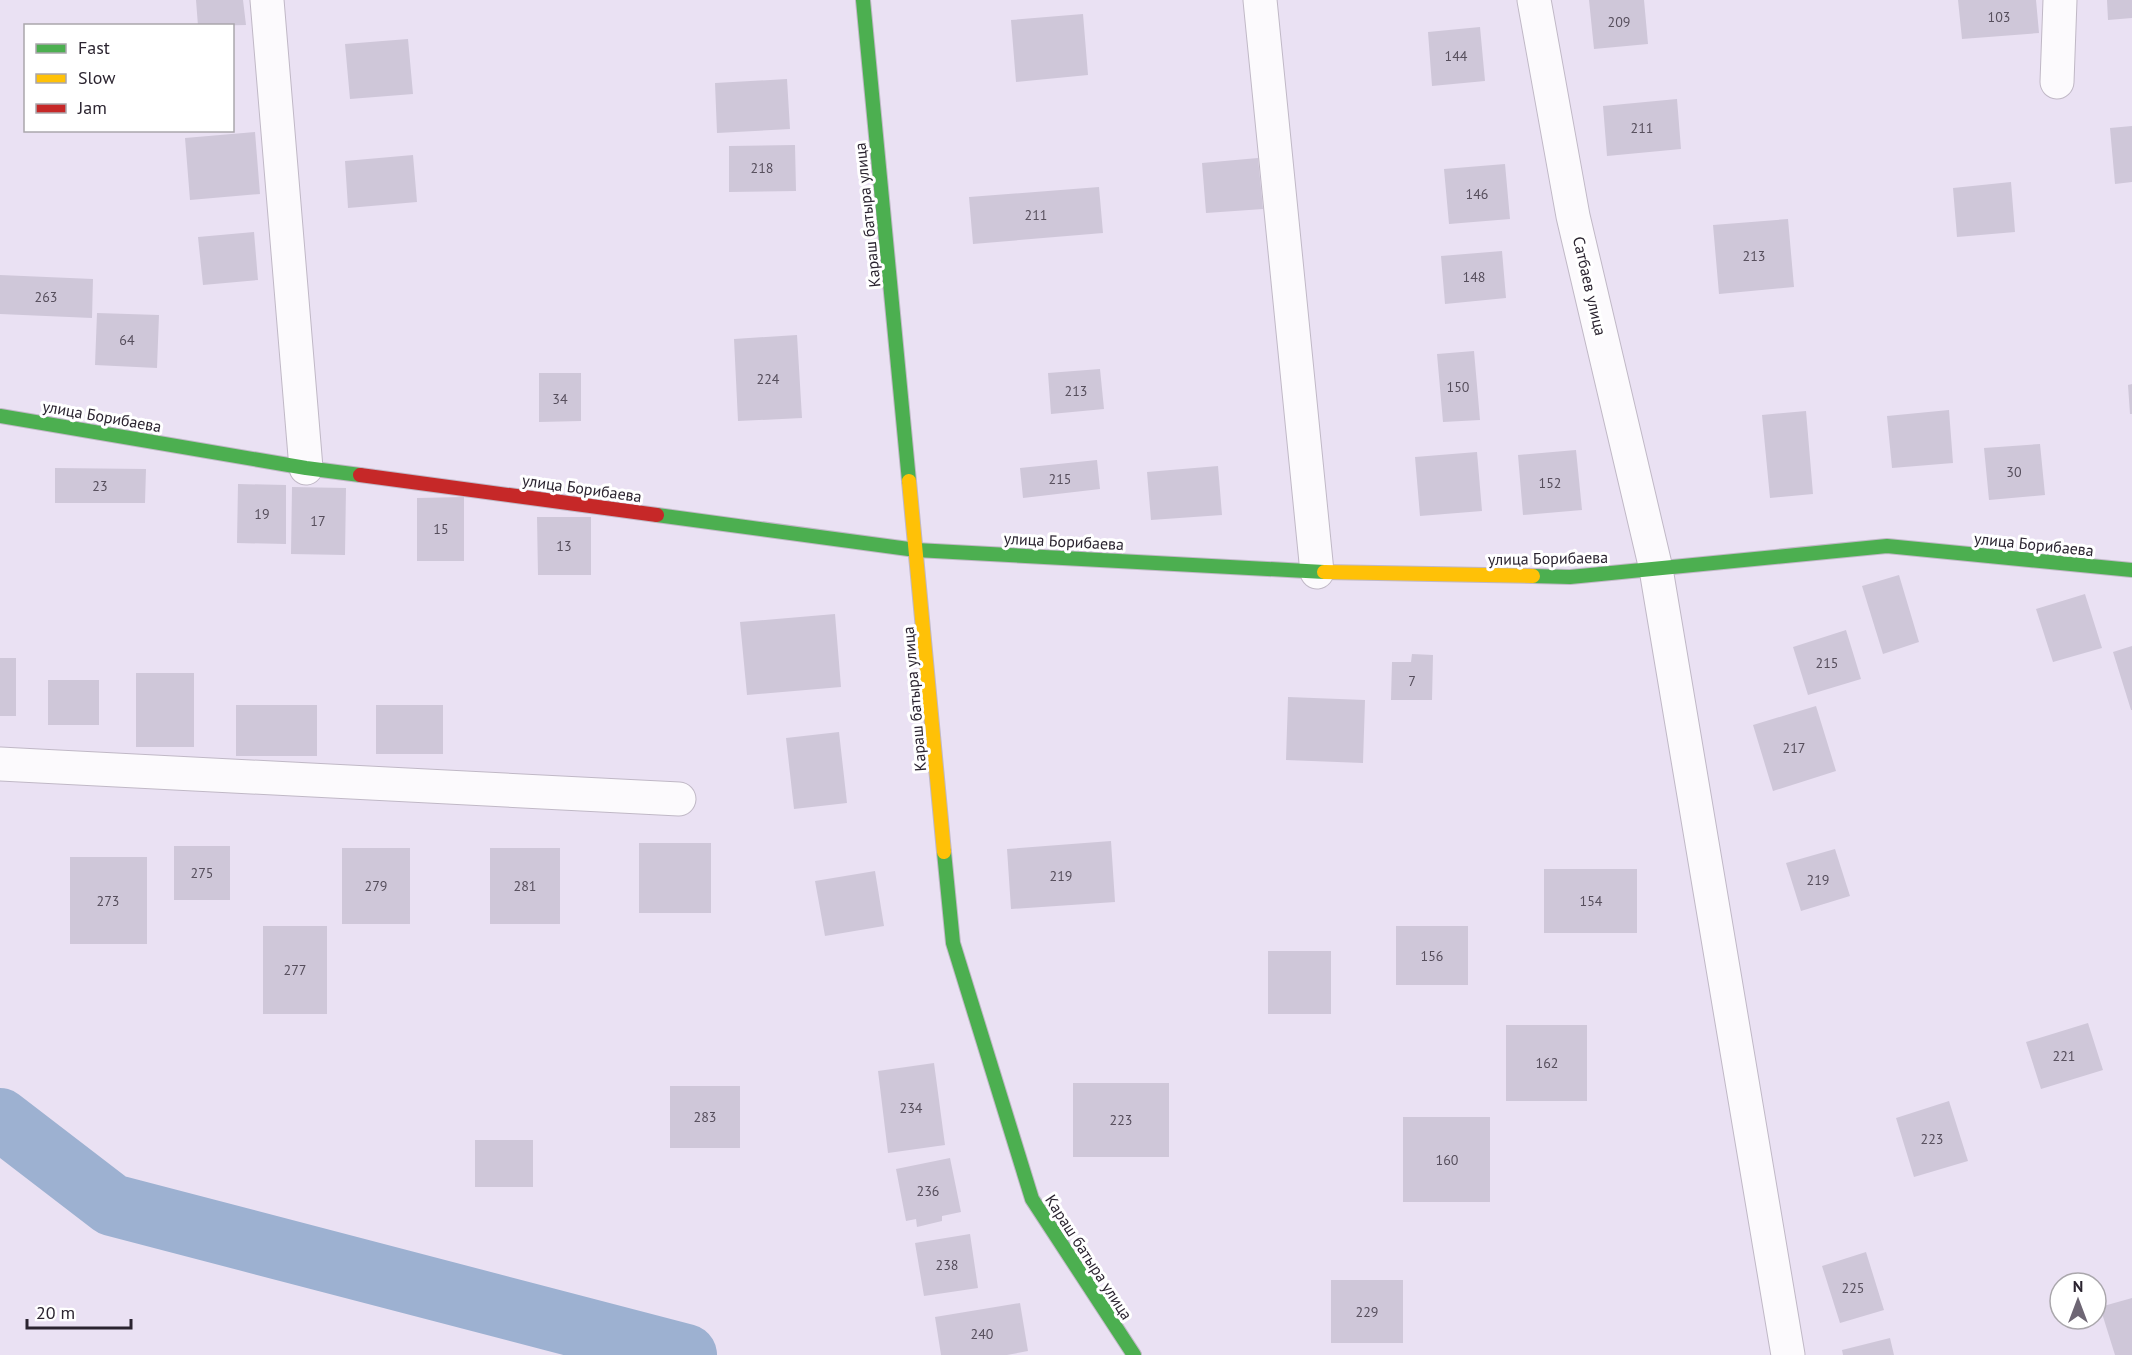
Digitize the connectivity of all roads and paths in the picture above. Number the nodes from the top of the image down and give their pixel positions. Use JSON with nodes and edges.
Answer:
{"nodes":[{"id":1,"x":267,"y":0,"type":"edge"},
{"id":2,"x":863,"y":0,"type":"edge"},
{"id":3,"x":1260,"y":0,"type":"edge"},
{"id":4,"x":1534,"y":0,"type":"edge"},
{"id":5,"x":2060,"y":0,"type":"edge"},
{"id":6,"x":2057,"y":82,"type":"dead end"},
{"id":7,"x":0,"y":416,"type":"edge"},
{"id":8,"x":306,"y":468,"type":"junction"},
{"id":9,"x":916,"y":550,"type":"junction"},
{"id":10,"x":1656,"y":569,"type":"junction"},
{"id":11,"x":2132,"y":570,"type":"edge"},
{"id":12,"x":1317,"y":572,"type":"junction"},
{"id":13,"x":0,"y":764,"type":"edge"},
{"id":14,"x":679,"y":799,"type":"dead end"},
{"id":15,"x":1134,"y":1355,"type":"edge"},
{"id":16,"x":1788,"y":1355,"type":"edge"}],
"edges":[{"from":1,"to":8,"type":"street"},
{"from":2,"to":9,"type":"street","name":"Караш батыра улица"},
{"from":3,"to":12,"type":"street"},
{"from":4,"to":10,"type":"street","name":"Сатбаев улица"},
{"from":5,"to":6,"type":"street"},
{"from":7,"to":8,"type":"street","name":"улица Борибаева"},
{"from":8,"to":9,"type":"street","name":"улица Борибаева"},
{"from":9,"to":12,"type":"street","name":"улица Борибаева"},
{"from":9,"to":15,"type":"street","name":"Караш батыра улица"},
{"from":10,"to":11,"type":"street","name":"улица Борибаева"},
{"from":10,"to":12,"type":"street","name":"улица Борибаева"},
{"from":10,"to":16,"type":"street","name":"Сатбаев улица"},
{"from":13,"to":14,"type":"street"}]}
